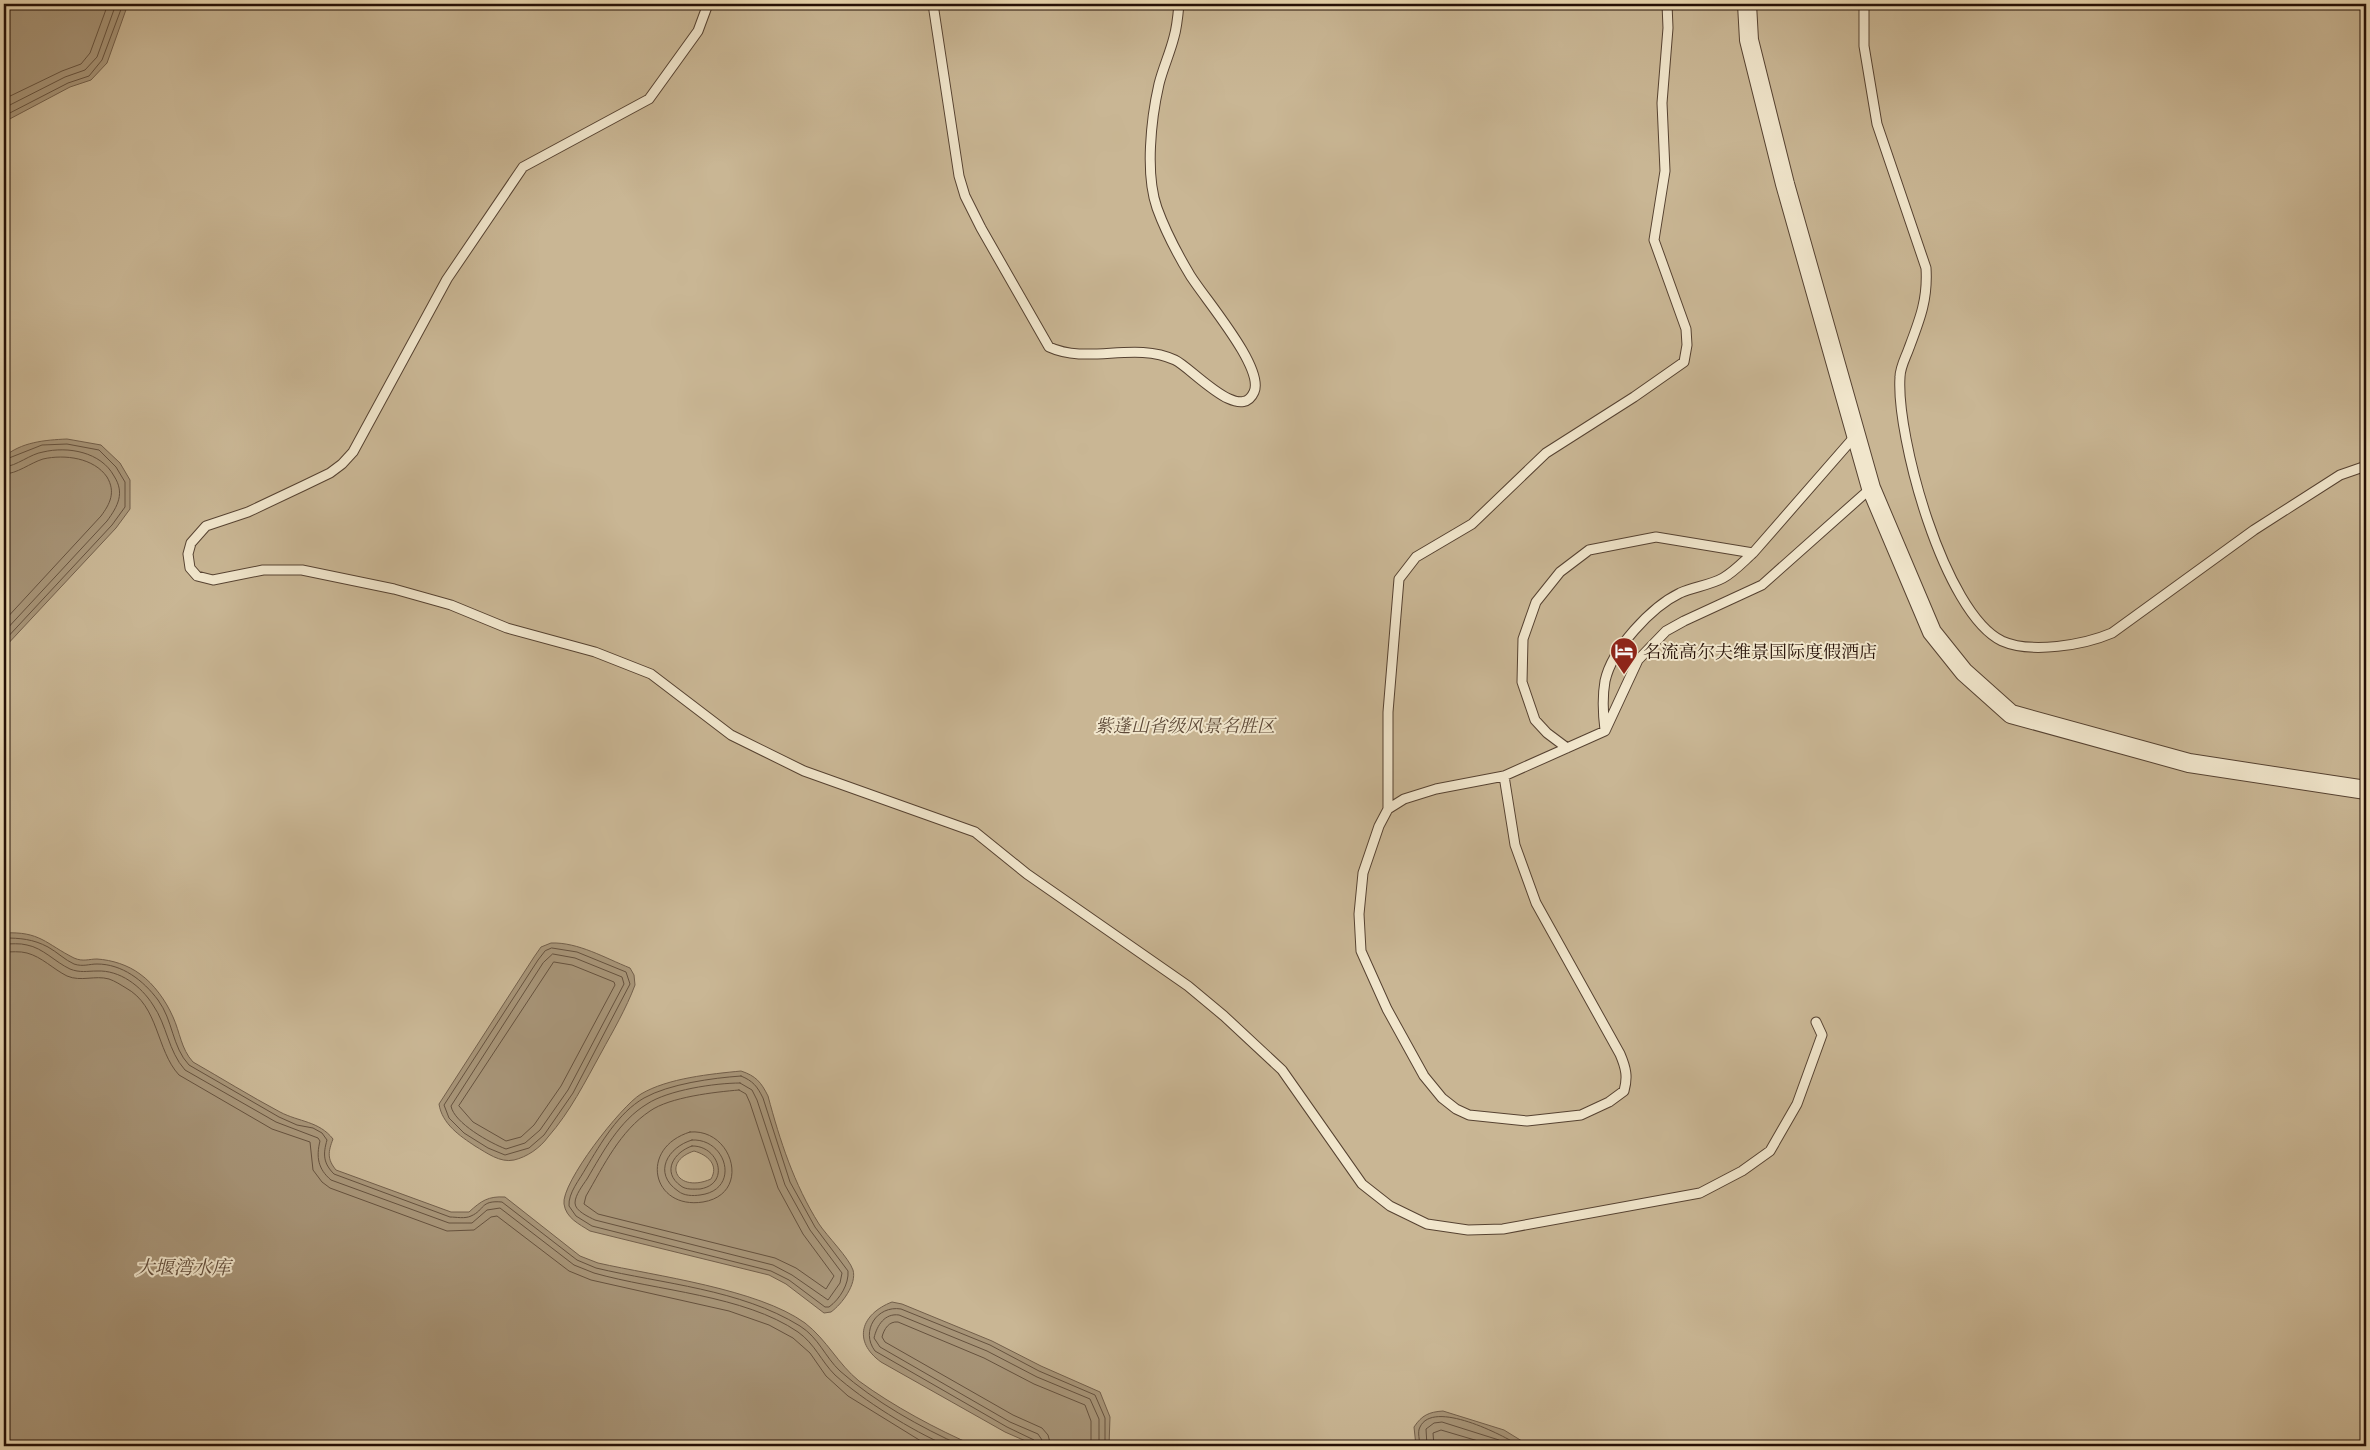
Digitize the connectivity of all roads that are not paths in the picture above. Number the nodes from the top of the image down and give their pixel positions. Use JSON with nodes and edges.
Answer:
{"nodes":[{"id":1,"x":708,"y":4,"type":"edge"},
{"id":2,"x":933,"y":4,"type":"edge"},
{"id":3,"x":1179,"y":4,"type":"edge"},
{"id":4,"x":1667,"y":4,"type":"edge"},
{"id":5,"x":1747,"y":4,"type":"edge"},
{"id":6,"x":1864,"y":4,"type":"edge"},
{"id":7,"x":1856,"y":436,"type":"junction"},
{"id":8,"x":2366,"y":466,"type":"edge"},
{"id":9,"x":1872,"y":488,"type":"junction"},
{"id":10,"x":1753,"y":554,"type":"junction"},
{"id":11,"x":1605,"y":730,"type":"junction"},
{"id":12,"x":1567,"y":748,"type":"junction"},
{"id":13,"x":1504,"y":776,"type":"junction"},
{"id":14,"x":2366,"y":790,"type":"edge"},
{"id":15,"x":1388,"y":809,"type":"junction"},
{"id":16,"x":1816,"y":1022,"type":"dead end"}],
"edges":[{"from":1,"to":16,"type":"lane"},
{"from":2,"to":3,"type":"lane"},
{"from":4,"to":15,"type":"lane"},
{"from":5,"to":7,"type":"street"},
{"from":6,"to":8,"type":"lane"},
{"from":7,"to":9,"type":"street"},
{"from":7,"to":10,"type":"lane"},
{"from":9,"to":11,"type":"lane"},
{"from":9,"to":14,"type":"street"},
{"from":10,"to":11,"type":"lane"},
{"from":10,"to":12,"type":"lane"},
{"from":11,"to":12,"type":"lane"},
{"from":12,"to":13,"type":"lane"},
{"from":13,"to":15,"type":"lane"},
{"from":13,"to":15,"type":"lane"}]}
